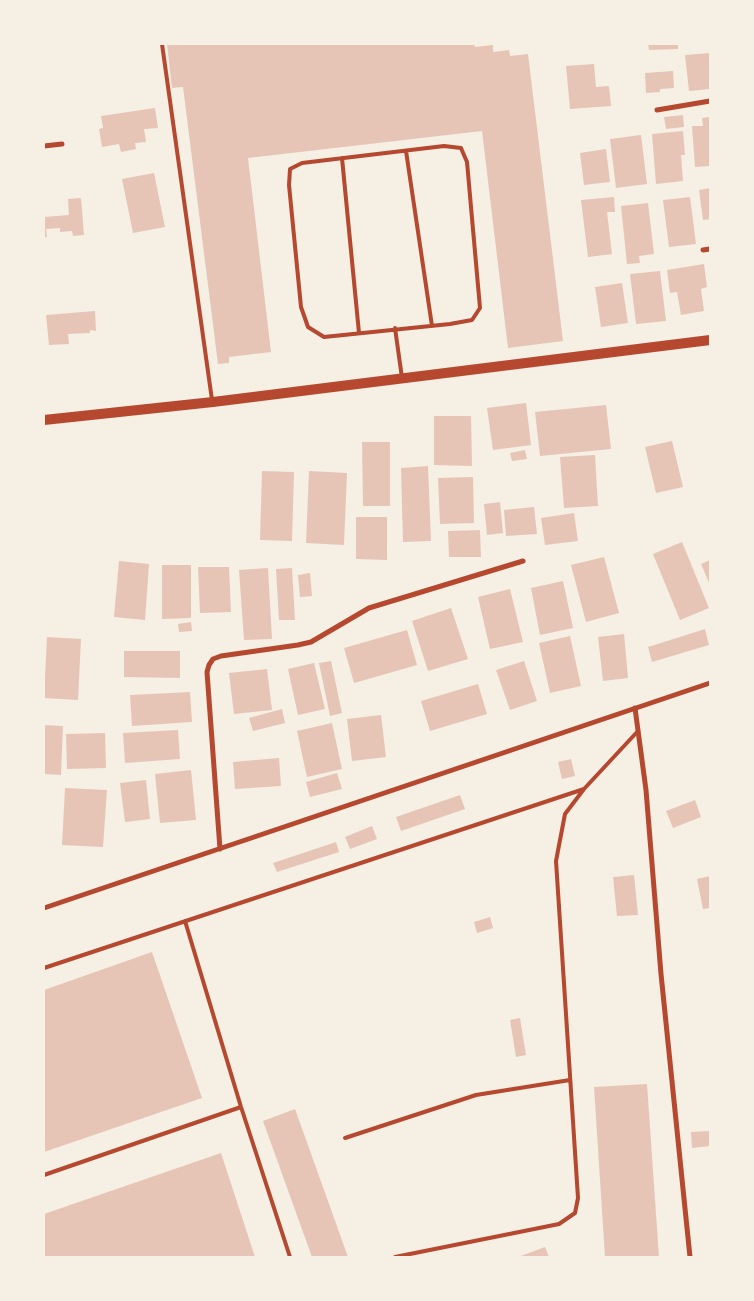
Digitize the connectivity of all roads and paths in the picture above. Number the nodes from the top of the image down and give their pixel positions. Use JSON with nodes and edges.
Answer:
{"nodes":[{"id":1,"x":162,"y":44,"type":"edge"},
{"id":2,"x":710,"y":102,"type":"edge"},
{"id":3,"x":657,"y":110,"type":"dead end"},
{"id":4,"x":62,"y":144,"type":"dead end"},
{"id":5,"x":44,"y":146,"type":"edge"},
{"id":6,"x":406,"y":151,"type":"junction"},
{"id":7,"x":342,"y":158,"type":"junction"},
{"id":8,"x":710,"y":249,"type":"edge"},
{"id":9,"x":703,"y":250,"type":"dead end"},
{"id":10,"x":432,"y":326,"type":"junction"},
{"id":11,"x":396,"y":328,"type":"junction"},
{"id":12,"x":359,"y":332,"type":"junction"},
{"id":13,"x":710,"y":340,"type":"edge"},
{"id":14,"x":402,"y":378,"type":"junction"},
{"id":15,"x":212,"y":402,"type":"junction"},
{"id":16,"x":44,"y":420,"type":"edge"},
{"id":17,"x":523,"y":561,"type":"dead end"},
{"id":18,"x":710,"y":683,"type":"edge"},
{"id":19,"x":635,"y":708,"type":"junction"},
{"id":20,"x":638,"y":731,"type":"junction"},
{"id":21,"x":584,"y":788,"type":"junction"},
{"id":22,"x":220,"y":849,"type":"junction"},
{"id":23,"x":44,"y":908,"type":"edge"},
{"id":24,"x":184,"y":921,"type":"junction"},
{"id":25,"x":44,"y":968,"type":"edge"},
{"id":26,"x":570,"y":1080,"type":"junction"},
{"id":27,"x":241,"y":1107,"type":"junction"},
{"id":28,"x":345,"y":1138,"type":"dead end"},
{"id":29,"x":44,"y":1175,"type":"edge"},
{"id":30,"x":290,"y":1257,"type":"edge"},
{"id":31,"x":395,"y":1257,"type":"edge"},
{"id":32,"x":690,"y":1257,"type":"edge"}],
"edges":[{"from":1,"to":15,"type":"lane"},
{"from":2,"to":3,"type":"street"},
{"from":4,"to":5,"type":"street"},
{"from":6,"to":7,"type":"lane"},
{"from":6,"to":10,"type":"lane"},
{"from":6,"to":10,"type":"lane"},
{"from":7,"to":12,"type":"lane"},
{"from":7,"to":12,"type":"lane"},
{"from":8,"to":9,"type":"street"},
{"from":10,"to":11,"type":"lane"},
{"from":11,"to":12,"type":"lane"},
{"from":11,"to":14,"type":"lane"},
{"from":13,"to":14,"type":"main road"},
{"from":14,"to":15,"type":"main road"},
{"from":15,"to":16,"type":"main road"},
{"from":17,"to":22,"type":"street"},
{"from":18,"to":19,"type":"street"},
{"from":19,"to":20,"type":"street"},
{"from":19,"to":22,"type":"street"},
{"from":20,"to":21,"type":"lane"},
{"from":20,"to":32,"type":"street"},
{"from":21,"to":24,"type":"lane"},
{"from":21,"to":26,"type":"lane"},
{"from":22,"to":23,"type":"street"},
{"from":24,"to":25,"type":"lane"},
{"from":24,"to":27,"type":"lane"},
{"from":26,"to":28,"type":"lane"},
{"from":26,"to":31,"type":"lane"},
{"from":27,"to":29,"type":"lane"},
{"from":27,"to":30,"type":"lane"}]}
